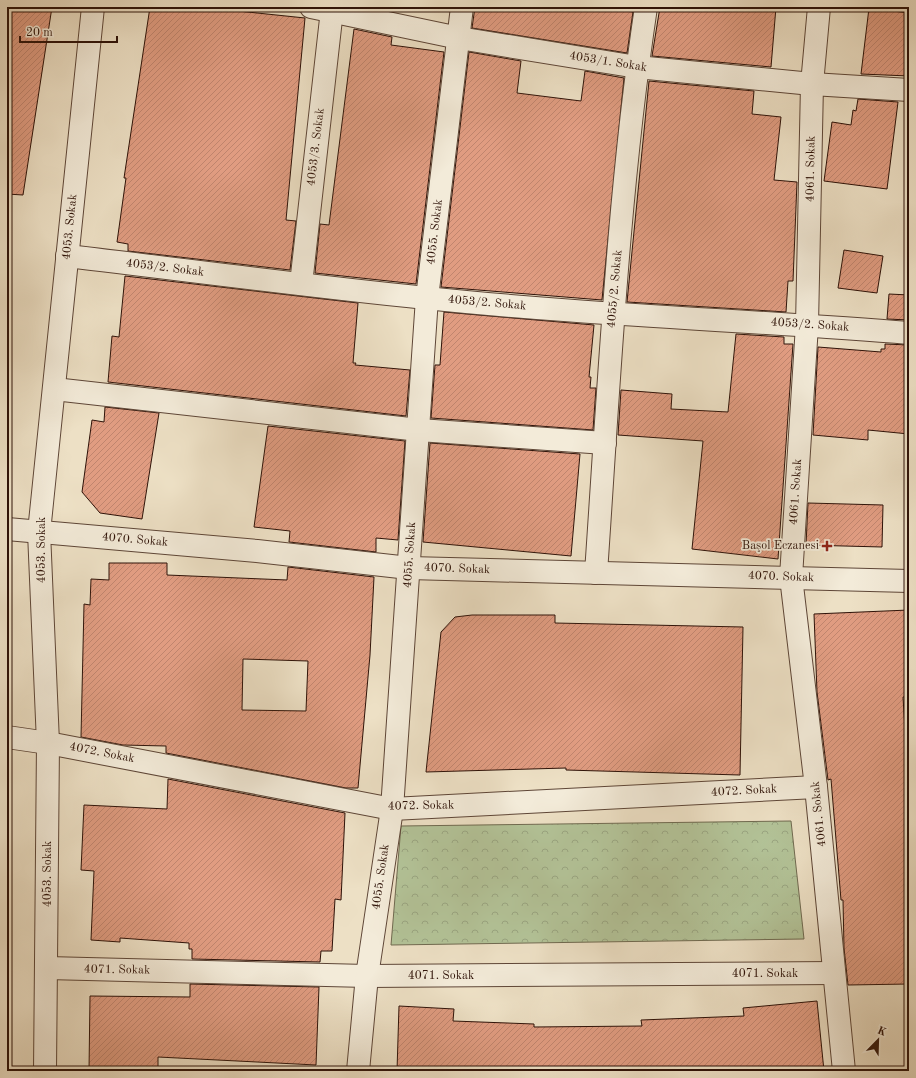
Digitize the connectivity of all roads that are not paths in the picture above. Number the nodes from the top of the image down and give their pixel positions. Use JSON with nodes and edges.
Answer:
{"nodes":[{"id":1,"x":93,"y":7,"type":"edge"},
{"id":2,"x":462,"y":7,"type":"edge"},
{"id":3,"x":646,"y":7,"type":"edge"},
{"id":4,"x":819,"y":7,"type":"edge"},
{"id":5,"x":322,"y":9,"type":"edge"},
{"id":6,"x":459,"y":38,"type":"junction"},
{"id":7,"x":637,"y":67,"type":"junction"},
{"id":8,"x":812,"y":84,"type":"junction"},
{"id":9,"x":909,"y":90,"type":"edge"},
{"id":10,"x":67,"y":256,"type":"junction"},
{"id":11,"x":301,"y":284,"type":"junction"},
{"id":12,"x":427,"y":298,"type":"junction"},
{"id":13,"x":613,"y":314,"type":"junction"},
{"id":14,"x":807,"y":325,"type":"junction"},
{"id":15,"x":909,"y":333,"type":"edge"},
{"id":16,"x":54,"y":388,"type":"junction"},
{"id":17,"x":419,"y":430,"type":"junction"},
{"id":18,"x":605,"y":443,"type":"junction"},
{"id":19,"x":7,"y":529,"type":"edge"},
{"id":20,"x":39,"y":532,"type":"junction"},
{"id":21,"x":409,"y":568,"type":"junction"},
{"id":22,"x":596,"y":573,"type":"junction"},
{"id":23,"x":791,"y":577,"type":"junction"},
{"id":24,"x":909,"y":581,"type":"edge"},
{"id":25,"x":7,"y":737,"type":"edge"},
{"id":26,"x":48,"y":743,"type":"junction"},
{"id":27,"x":816,"y":787,"type":"junction"},
{"id":28,"x":392,"y":808,"type":"junction"},
{"id":29,"x":47,"y":968,"type":"junction"},
{"id":30,"x":834,"y":973,"type":"junction"},
{"id":31,"x":367,"y":976,"type":"junction"},
{"id":32,"x":45,"y":1071,"type":"edge"},
{"id":33,"x":358,"y":1071,"type":"edge"},
{"id":34,"x":844,"y":1071,"type":"edge"}],
"edges":[{"from":1,"to":10,"type":"street","name":"4053. Sokak"},
{"from":2,"to":6,"type":"street","name":"4055. Sokak"},
{"from":3,"to":7,"type":"street","name":"4055/2. Sokak"},
{"from":4,"to":8,"type":"street","name":"4061. Sokak"},
{"from":5,"to":6,"type":"street","name":"4053/1. Sokak"},
{"from":5,"to":11,"type":"street","name":"4053/3. Sokak"},
{"from":6,"to":7,"type":"street","name":"4053/1. Sokak"},
{"from":6,"to":12,"type":"street","name":"4055. Sokak"},
{"from":7,"to":8,"type":"street","name":"4053/1. Sokak"},
{"from":7,"to":13,"type":"street","name":"4055/2. Sokak"},
{"from":8,"to":9,"type":"street","name":"4053/1. Sokak"},
{"from":8,"to":14,"type":"street","name":"4061. Sokak"},
{"from":10,"to":11,"type":"street","name":"4053/2. Sokak"},
{"from":10,"to":16,"type":"street","name":"4053. Sokak"},
{"from":11,"to":12,"type":"street","name":"4053/2. Sokak"},
{"from":12,"to":13,"type":"street","name":"4053/2. Sokak"},
{"from":12,"to":17,"type":"street","name":"4055. Sokak"},
{"from":13,"to":14,"type":"street","name":"4053/2. Sokak"},
{"from":13,"to":18,"type":"street","name":"4055/2. Sokak"},
{"from":14,"to":15,"type":"street","name":"4053/2. Sokak"},
{"from":14,"to":23,"type":"street","name":"4061. Sokak"},
{"from":16,"to":17,"type":"street"},
{"from":16,"to":20,"type":"street","name":"4053. Sokak"},
{"from":17,"to":18,"type":"street"},
{"from":17,"to":21,"type":"street","name":"4055. Sokak"},
{"from":18,"to":22,"type":"street","name":"4055/2. Sokak"},
{"from":19,"to":20,"type":"street","name":"4070. Sokak"},
{"from":20,"to":21,"type":"street","name":"4070. Sokak"},
{"from":20,"to":26,"type":"street","name":"4053. Sokak"},
{"from":21,"to":22,"type":"street","name":"4070. Sokak"},
{"from":21,"to":28,"type":"street","name":"4055. Sokak"},
{"from":22,"to":23,"type":"street","name":"4070. Sokak"},
{"from":23,"to":24,"type":"street","name":"4070. Sokak"},
{"from":23,"to":27,"type":"street","name":"4061. Sokak"},
{"from":25,"to":26,"type":"street","name":"4072. Sokak"},
{"from":26,"to":28,"type":"street","name":"4072. Sokak"},
{"from":26,"to":29,"type":"street","name":"4053. Sokak"},
{"from":27,"to":28,"type":"street","name":"4072. Sokak"},
{"from":27,"to":30,"type":"street","name":"4061. Sokak"},
{"from":28,"to":31,"type":"street","name":"4055. Sokak"},
{"from":29,"to":31,"type":"street","name":"4071. Sokak"},
{"from":29,"to":32,"type":"street","name":"4053. Sokak"},
{"from":30,"to":31,"type":"street","name":"4071. Sokak"},
{"from":30,"to":34,"type":"street","name":"4061. Sokak"},
{"from":31,"to":33,"type":"street","name":"4055. Sokak"}]}
